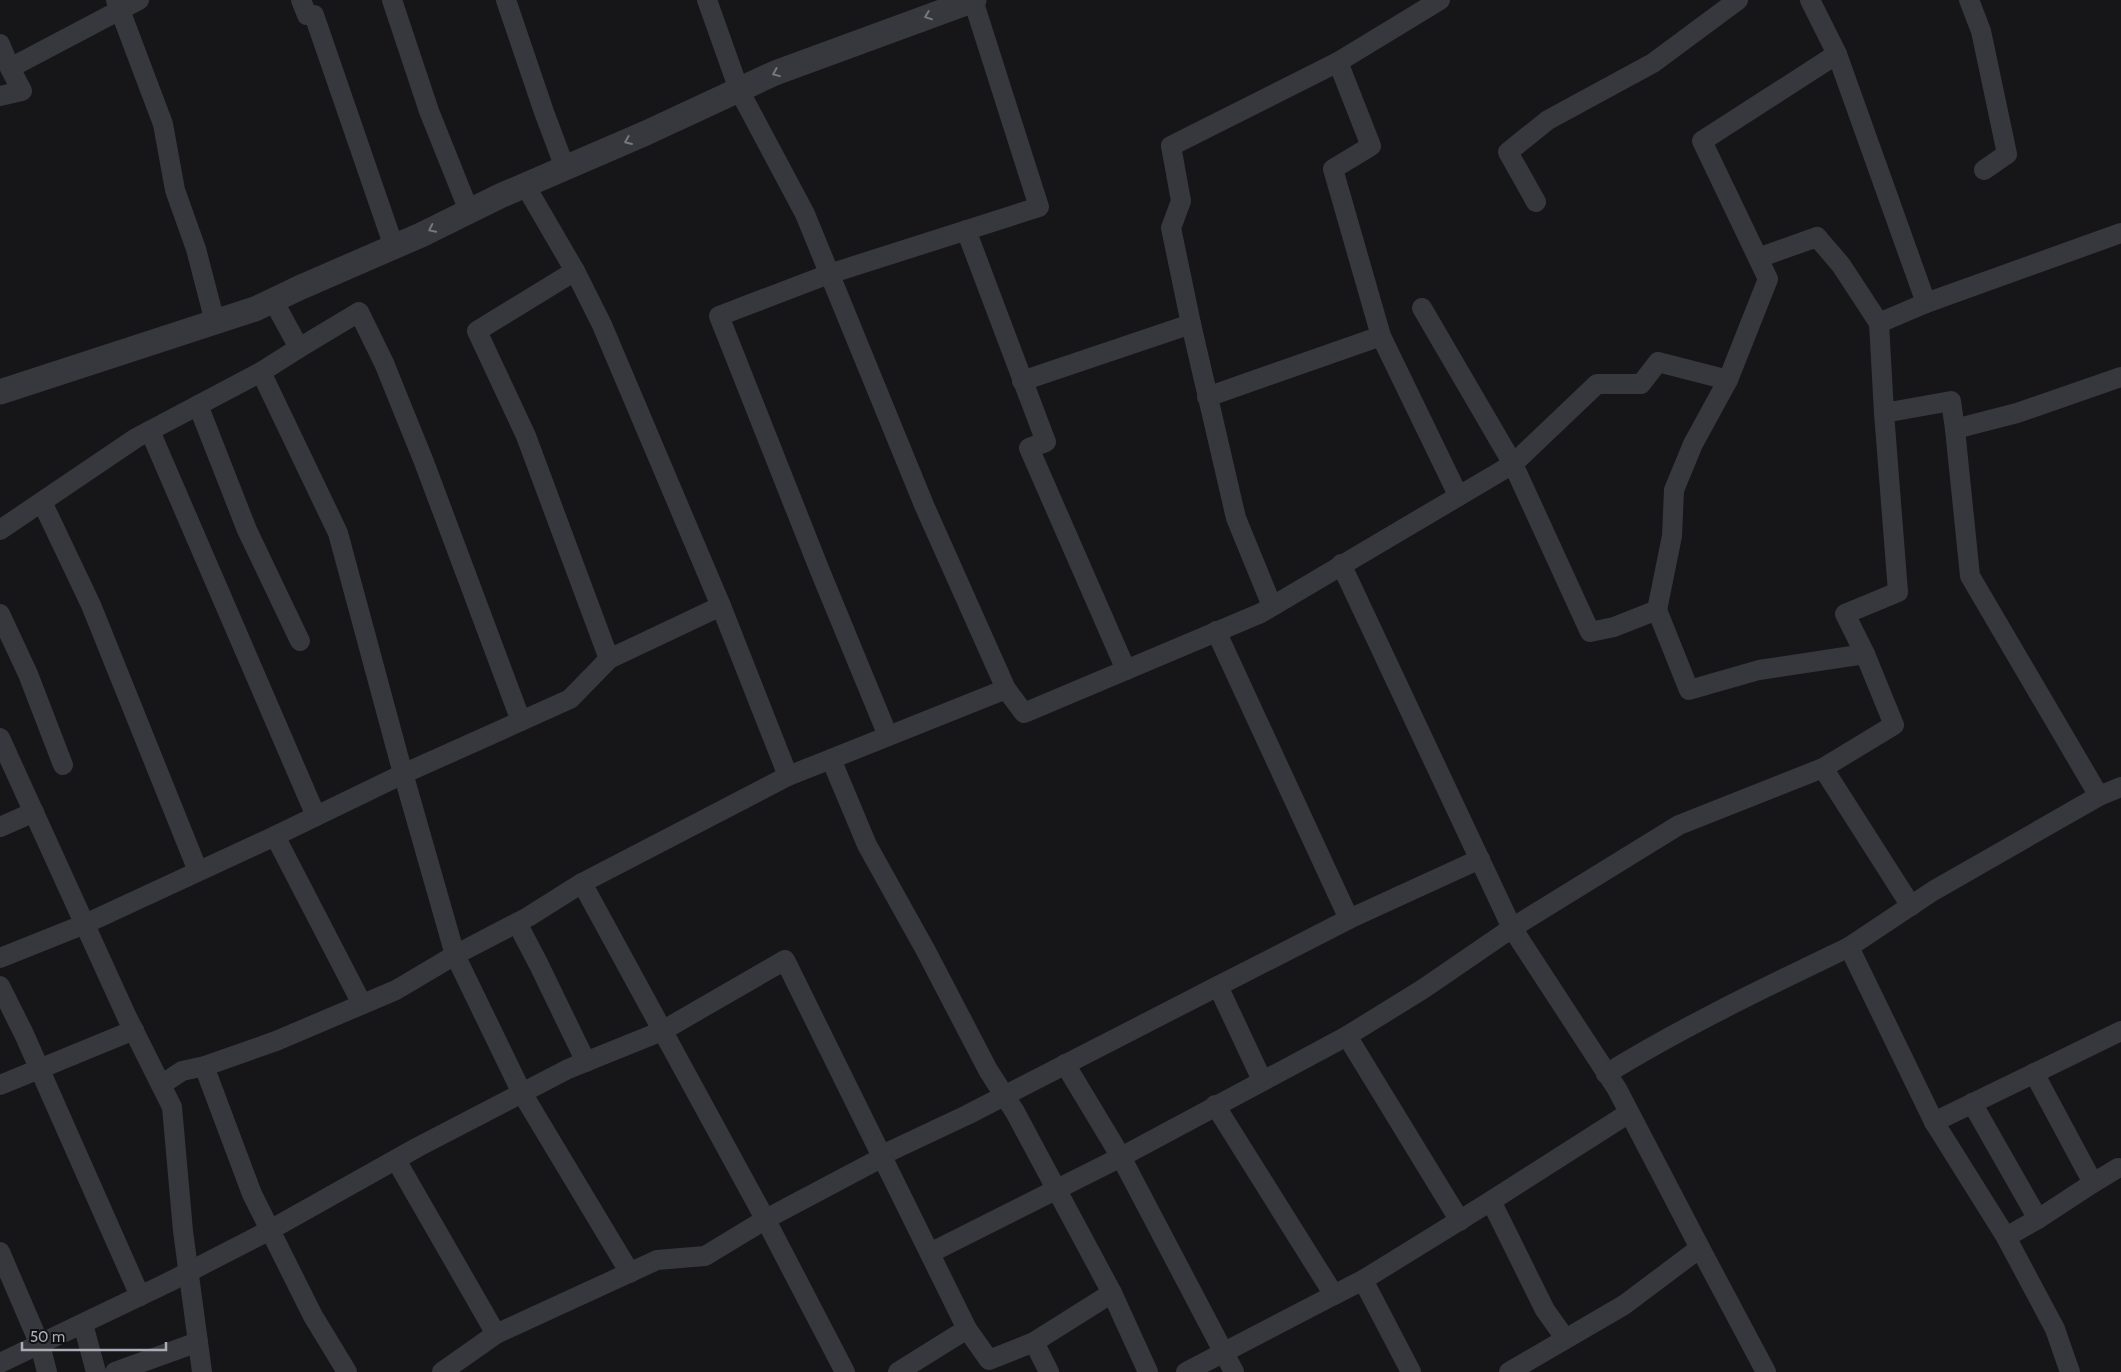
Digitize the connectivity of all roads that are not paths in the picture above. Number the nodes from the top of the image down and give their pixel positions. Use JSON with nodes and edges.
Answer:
{"nodes":[{"id":1,"x":138,"y":0,"type":"edge"},
{"id":2,"x":301,"y":0,"type":"edge"},
{"id":3,"x":392,"y":0,"type":"edge"},
{"id":4,"x":506,"y":0,"type":"edge"},
{"id":5,"x":707,"y":0,"type":"edge"},
{"id":6,"x":974,"y":0,"type":"edge"},
{"id":7,"x":1440,"y":0,"type":"edge"},
{"id":8,"x":1738,"y":0,"type":"edge"},
{"id":9,"x":1810,"y":0,"type":"edge"},
{"id":10,"x":1969,"y":0,"type":"edge"},
{"id":11,"x":118,"y":5,"type":"edge"},
{"id":12,"x":0,"y":44,"type":"edge"},
{"id":13,"x":1837,"y":54,"type":"junction"},
{"id":14,"x":1338,"y":62,"type":"junction"},
{"id":15,"x":10,"y":68,"type":"junction"},
{"id":16,"x":739,"y":90,"type":"junction"},
{"id":17,"x":0,"y":96,"type":"edge"},
{"id":18,"x":565,"y":168,"type":"junction"},
{"id":19,"x":1984,"y":170,"type":"dead end"},
{"id":20,"x":525,"y":185,"type":"junction"},
{"id":21,"x":1536,"y":202,"type":"dead end"},
{"id":22,"x":469,"y":211,"type":"junction"},
{"id":23,"x":966,"y":230,"type":"junction"},
{"id":24,"x":2121,"y":233,"type":"edge"},
{"id":25,"x":394,"y":247,"type":"junction"},
{"id":26,"x":1758,"y":258,"type":"junction"},
{"id":27,"x":575,"y":271,"type":"junction"},
{"id":28,"x":829,"y":274,"type":"junction"},
{"id":29,"x":274,"y":300,"type":"junction"},
{"id":30,"x":1926,"y":303,"type":"junction"},
{"id":31,"x":1422,"y":308,"type":"dead end"},
{"id":32,"x":215,"y":322,"type":"junction"},
{"id":33,"x":1878,"y":323,"type":"junction"},
{"id":34,"x":1191,"y":324,"type":"junction"},
{"id":35,"x":1381,"y":336,"type":"junction"},
{"id":36,"x":299,"y":348,"type":"junction"},
{"id":37,"x":261,"y":372,"type":"junction"},
{"id":38,"x":2121,"y":378,"type":"edge"},
{"id":39,"x":1728,"y":380,"type":"junction"},
{"id":40,"x":1022,"y":381,"type":"junction"},
{"id":41,"x":0,"y":392,"type":"edge"},
{"id":42,"x":1207,"y":397,"type":"junction"},
{"id":43,"x":198,"y":406,"type":"junction"},
{"id":44,"x":1884,"y":413,"type":"junction"},
{"id":45,"x":1955,"y":429,"type":"junction"},
{"id":46,"x":150,"y":431,"type":"junction"},
{"id":47,"x":1513,"y":464,"type":"junction"},
{"id":48,"x":1458,"y":495,"type":"junction"},
{"id":49,"x":42,"y":502,"type":"junction"},
{"id":50,"x":0,"y":530,"type":"edge"},
{"id":51,"x":1341,"y":564,"type":"junction"},
{"id":52,"x":721,"y":606,"type":"junction"},
{"id":53,"x":1272,"y":606,"type":"junction"},
{"id":54,"x":1657,"y":610,"type":"junction"},
{"id":55,"x":0,"y":614,"type":"edge"},
{"id":56,"x":1216,"y":632,"type":"junction"},
{"id":57,"x":300,"y":641,"type":"dead end"},
{"id":58,"x":1865,"y":654,"type":"junction"},
{"id":59,"x":609,"y":659,"type":"junction"},
{"id":60,"x":1126,"y":670,"type":"junction"},
{"id":61,"x":1006,"y":689,"type":"junction"},
{"id":62,"x":521,"y":721,"type":"junction"},
{"id":63,"x":888,"y":736,"type":"junction"},
{"id":64,"x":0,"y":738,"type":"edge"},
{"id":65,"x":830,"y":759,"type":"junction"},
{"id":66,"x":63,"y":765,"type":"dead end"},
{"id":67,"x":1823,"y":768,"type":"junction"},
{"id":68,"x":403,"y":774,"type":"junction"},
{"id":69,"x":788,"y":776,"type":"junction"},
{"id":70,"x":2121,"y":787,"type":"edge"},
{"id":71,"x":2100,"y":796,"type":"junction"},
{"id":72,"x":34,"y":812,"type":"junction"},
{"id":73,"x":316,"y":816,"type":"junction"},
{"id":74,"x":0,"y":827,"type":"edge"},
{"id":75,"x":275,"y":836,"type":"junction"},
{"id":76,"x":1480,"y":859,"type":"junction"},
{"id":77,"x":198,"y":871,"type":"junction"},
{"id":78,"x":582,"y":883,"type":"junction"},
{"id":79,"x":1912,"y":906,"type":"junction"},
{"id":80,"x":1349,"y":919,"type":"junction"},
{"id":81,"x":517,"y":923,"type":"junction"},
{"id":82,"x":85,"y":924,"type":"junction"},
{"id":83,"x":1512,"y":928,"type":"junction"},
{"id":84,"x":1849,"y":948,"type":"junction"},
{"id":85,"x":455,"y":955,"type":"junction"},
{"id":86,"x":0,"y":958,"type":"edge"},
{"id":87,"x":0,"y":986,"type":"edge"},
{"id":88,"x":1218,"y":986,"type":"junction"},
{"id":89,"x":362,"y":1004,"type":"junction"},
{"id":90,"x":134,"y":1030,"type":"junction"},
{"id":91,"x":662,"y":1031,"type":"junction"},
{"id":92,"x":2121,"y":1031,"type":"edge"},
{"id":93,"x":1347,"y":1036,"type":"junction"},
{"id":94,"x":586,"y":1062,"type":"junction"},
{"id":95,"x":1066,"y":1064,"type":"junction"},
{"id":96,"x":205,"y":1066,"type":"junction"},
{"id":97,"x":40,"y":1069,"type":"junction"},
{"id":98,"x":2034,"y":1073,"type":"junction"},
{"id":99,"x":1606,"y":1074,"type":"junction"},
{"id":100,"x":1262,"y":1080,"type":"junction"},
{"id":101,"x":0,"y":1085,"type":"edge"},
{"id":102,"x":161,"y":1085,"type":"junction"},
{"id":103,"x":522,"y":1093,"type":"junction"},
{"id":104,"x":1005,"y":1095,"type":"junction"},
{"id":105,"x":1972,"y":1103,"type":"junction"},
{"id":106,"x":1215,"y":1105,"type":"junction"},
{"id":107,"x":1629,"y":1113,"type":"junction"},
{"id":108,"x":1934,"y":1122,"type":"junction"},
{"id":109,"x":882,"y":1156,"type":"junction"},
{"id":110,"x":1121,"y":1157,"type":"junction"},
{"id":111,"x":396,"y":1160,"type":"junction"},
{"id":112,"x":2120,"y":1170,"type":"edge"},
{"id":113,"x":2093,"y":1183,"type":"junction"},
{"id":114,"x":1056,"y":1188,"type":"junction"},
{"id":115,"x":1491,"y":1201,"type":"junction"},
{"id":116,"x":766,"y":1219,"type":"junction"},
{"id":117,"x":2038,"y":1219,"type":"junction"},
{"id":118,"x":1460,"y":1221,"type":"junction"},
{"id":119,"x":270,"y":1230,"type":"junction"},
{"id":120,"x":2006,"y":1236,"type":"junction"},
{"id":121,"x":1700,"y":1248,"type":"junction"},
{"id":122,"x":0,"y":1252,"type":"edge"},
{"id":123,"x":930,"y":1253,"type":"junction"},
{"id":124,"x":188,"y":1272,"type":"junction"},
{"id":125,"x":630,"y":1273,"type":"junction"},
{"id":126,"x":1363,"y":1280,"type":"junction"},
{"id":127,"x":1112,"y":1293,"type":"junction"},
{"id":128,"x":1334,"y":1295,"type":"junction"},
{"id":129,"x":140,"y":1296,"type":"junction"},
{"id":130,"x":83,"y":1324,"type":"junction"},
{"id":131,"x":967,"y":1329,"type":"junction"},
{"id":132,"x":496,"y":1334,"type":"junction"},
{"id":133,"x":1566,"y":1338,"type":"junction"},
{"id":134,"x":198,"y":1342,"type":"junction"},
{"id":135,"x":1034,"y":1342,"type":"junction"},
{"id":136,"x":40,"y":1344,"type":"junction"},
{"id":137,"x":1225,"y":1352,"type":"junction"},
{"id":138,"x":0,"y":1363,"type":"edge"},
{"id":139,"x":47,"y":1372,"type":"edge"},
{"id":140,"x":96,"y":1372,"type":"edge"},
{"id":141,"x":115,"y":1372,"type":"edge"},
{"id":142,"x":202,"y":1372,"type":"edge"},
{"id":143,"x":347,"y":1372,"type":"edge"},
{"id":144,"x":442,"y":1372,"type":"edge"},
{"id":145,"x":845,"y":1372,"type":"edge"},
{"id":146,"x":898,"y":1372,"type":"edge"},
{"id":147,"x":1049,"y":1372,"type":"edge"},
{"id":148,"x":1148,"y":1372,"type":"edge"},
{"id":149,"x":1186,"y":1372,"type":"edge"},
{"id":150,"x":1234,"y":1372,"type":"edge"},
{"id":151,"x":1411,"y":1372,"type":"edge"},
{"id":152,"x":1510,"y":1372,"type":"edge"},
{"id":153,"x":1766,"y":1372,"type":"edge"},
{"id":154,"x":2070,"y":1372,"type":"edge"}],
"edges":[{"from":1,"to":11,"type":"street"},
{"from":2,"to":25,"type":"street"},
{"from":3,"to":22,"type":"street"},
{"from":4,"to":18,"type":"street"},
{"from":5,"to":16,"type":"street"},
{"from":6,"to":16,"type":"street","one_way":true},
{"from":6,"to":23,"type":"street"},
{"from":7,"to":14,"type":"street"},
{"from":8,"to":21,"type":"street"},
{"from":9,"to":13,"type":"street"},
{"from":10,"to":19,"type":"street"},
{"from":11,"to":15,"type":"street"},
{"from":11,"to":32,"type":"street"},
{"from":12,"to":15,"type":"street"},
{"from":13,"to":26,"type":"street"},
{"from":13,"to":30,"type":"street"},
{"from":14,"to":34,"type":"street"},
{"from":14,"to":35,"type":"street"},
{"from":15,"to":17,"type":"street"},
{"from":16,"to":18,"type":"street","one_way":true},
{"from":16,"to":28,"type":"street"},
{"from":18,"to":20,"type":"street"},
{"from":20,"to":22,"type":"street"},
{"from":20,"to":27,"type":"street"},
{"from":22,"to":25,"type":"street","one_way":true},
{"from":23,"to":28,"type":"street"},
{"from":23,"to":40,"type":"street"},
{"from":24,"to":30,"type":"street"},
{"from":25,"to":29,"type":"street"},
{"from":26,"to":33,"type":"street"},
{"from":26,"to":39,"type":"street"},
{"from":27,"to":52,"type":"street"},
{"from":27,"to":59,"type":"street"},
{"from":28,"to":61,"type":"street"},
{"from":28,"to":63,"type":"street"},
{"from":29,"to":32,"type":"street"},
{"from":29,"to":36,"type":"street"},
{"from":30,"to":33,"type":"street"},
{"from":31,"to":47,"type":"street"},
{"from":32,"to":41,"type":"street"},
{"from":33,"to":44,"type":"street"},
{"from":34,"to":40,"type":"street"},
{"from":34,"to":42,"type":"street"},
{"from":35,"to":42,"type":"street"},
{"from":35,"to":48,"type":"street"},
{"from":36,"to":37,"type":"street"},
{"from":36,"to":62,"type":"street"},
{"from":37,"to":43,"type":"street"},
{"from":37,"to":68,"type":"street"},
{"from":38,"to":45,"type":"street"},
{"from":39,"to":47,"type":"street"},
{"from":39,"to":54,"type":"street"},
{"from":40,"to":60,"type":"street"},
{"from":42,"to":53,"type":"street"},
{"from":43,"to":46,"type":"street"},
{"from":43,"to":57,"type":"street"},
{"from":44,"to":45,"type":"street"},
{"from":44,"to":58,"type":"street"},
{"from":45,"to":71,"type":"street"},
{"from":46,"to":49,"type":"street"},
{"from":46,"to":73,"type":"street"},
{"from":47,"to":48,"type":"street"},
{"from":47,"to":54,"type":"street"},
{"from":48,"to":51,"type":"street"},
{"from":49,"to":50,"type":"street"},
{"from":49,"to":77,"type":"street"},
{"from":51,"to":53,"type":"street"},
{"from":51,"to":76,"type":"street"},
{"from":52,"to":59,"type":"street"},
{"from":52,"to":69,"type":"street"},
{"from":53,"to":56,"type":"street"},
{"from":54,"to":58,"type":"street"},
{"from":55,"to":66,"type":"street"},
{"from":56,"to":60,"type":"street"},
{"from":56,"to":80,"type":"street"},
{"from":58,"to":67,"type":"street"},
{"from":59,"to":62,"type":"street"},
{"from":60,"to":61,"type":"street"},
{"from":61,"to":63,"type":"street"},
{"from":62,"to":68,"type":"street"},
{"from":63,"to":65,"type":"street"},
{"from":64,"to":72,"type":"street"},
{"from":65,"to":69,"type":"street"},
{"from":65,"to":104,"type":"street"},
{"from":67,"to":79,"type":"street"},
{"from":67,"to":83,"type":"street"},
{"from":68,"to":73,"type":"street"},
{"from":68,"to":85,"type":"street"},
{"from":69,"to":78,"type":"street"},
{"from":70,"to":71,"type":"street"},
{"from":71,"to":79,"type":"street"},
{"from":72,"to":74,"type":"street"},
{"from":72,"to":82,"type":"street"},
{"from":73,"to":75,"type":"street"},
{"from":75,"to":77,"type":"street"},
{"from":75,"to":89,"type":"street"},
{"from":76,"to":80,"type":"street"},
{"from":76,"to":83,"type":"street"},
{"from":77,"to":82,"type":"street"},
{"from":78,"to":81,"type":"street"},
{"from":78,"to":91,"type":"street"},
{"from":79,"to":84,"type":"street"},
{"from":80,"to":88,"type":"street"},
{"from":81,"to":85,"type":"street"},
{"from":81,"to":94,"type":"street"},
{"from":82,"to":86,"type":"street"},
{"from":82,"to":90,"type":"street"},
{"from":83,"to":93,"type":"street"},
{"from":83,"to":99,"type":"street"},
{"from":84,"to":99,"type":"street"},
{"from":84,"to":108,"type":"street"},
{"from":85,"to":89,"type":"street"},
{"from":85,"to":103,"type":"street"},
{"from":87,"to":97,"type":"street"},
{"from":88,"to":95,"type":"street"},
{"from":88,"to":100,"type":"street"},
{"from":89,"to":96,"type":"street"},
{"from":90,"to":97,"type":"street"},
{"from":90,"to":102,"type":"street"},
{"from":91,"to":94,"type":"street"},
{"from":91,"to":109,"type":"street"},
{"from":91,"to":116,"type":"street"},
{"from":92,"to":98,"type":"street"},
{"from":93,"to":100,"type":"street"},
{"from":93,"to":118,"type":"street"},
{"from":94,"to":103,"type":"street"},
{"from":95,"to":104,"type":"street"},
{"from":95,"to":110,"type":"street"},
{"from":96,"to":102,"type":"street"},
{"from":96,"to":119,"type":"street"},
{"from":97,"to":101,"type":"street"},
{"from":97,"to":129,"type":"street"},
{"from":98,"to":105,"type":"street"},
{"from":98,"to":113,"type":"street"},
{"from":99,"to":107,"type":"street"},
{"from":100,"to":106,"type":"street"},
{"from":102,"to":124,"type":"street"},
{"from":103,"to":111,"type":"street"},
{"from":103,"to":125,"type":"street"},
{"from":104,"to":109,"type":"street"},
{"from":104,"to":114,"type":"street"},
{"from":105,"to":108,"type":"street"},
{"from":105,"to":117,"type":"street"},
{"from":106,"to":110,"type":"street"},
{"from":106,"to":128,"type":"street"},
{"from":107,"to":115,"type":"street"},
{"from":107,"to":121,"type":"street"},
{"from":108,"to":120,"type":"street"},
{"from":109,"to":116,"type":"street"},
{"from":109,"to":123,"type":"street"},
{"from":110,"to":114,"type":"street"},
{"from":110,"to":137,"type":"street"},
{"from":111,"to":119,"type":"street"},
{"from":111,"to":132,"type":"street"},
{"from":112,"to":113,"type":"street"},
{"from":113,"to":117,"type":"street"},
{"from":114,"to":123,"type":"street"},
{"from":114,"to":127,"type":"street"},
{"from":115,"to":118,"type":"street"},
{"from":115,"to":133,"type":"street"},
{"from":116,"to":125,"type":"street"},
{"from":116,"to":145,"type":"street"},
{"from":117,"to":120,"type":"street"},
{"from":118,"to":126,"type":"street"},
{"from":119,"to":124,"type":"street"},
{"from":119,"to":143,"type":"street"},
{"from":120,"to":154,"type":"street"},
{"from":121,"to":133,"type":"street"},
{"from":121,"to":153,"type":"street"},
{"from":122,"to":136,"type":"street"},
{"from":123,"to":131,"type":"street"},
{"from":124,"to":129,"type":"street"},
{"from":124,"to":134,"type":"street"},
{"from":125,"to":132,"type":"street"},
{"from":126,"to":128,"type":"street"},
{"from":126,"to":151,"type":"street"},
{"from":127,"to":135,"type":"street"},
{"from":127,"to":148,"type":"street"},
{"from":128,"to":137,"type":"street"},
{"from":129,"to":130,"type":"street"},
{"from":130,"to":136,"type":"street"},
{"from":130,"to":140,"type":"street"},
{"from":131,"to":135,"type":"street"},
{"from":131,"to":146,"type":"street"},
{"from":132,"to":144,"type":"street"},
{"from":133,"to":152,"type":"street"},
{"from":134,"to":141,"type":"street"},
{"from":134,"to":142,"type":"street"},
{"from":135,"to":147,"type":"street"},
{"from":136,"to":138,"type":"street"},
{"from":136,"to":139,"type":"street"},
{"from":137,"to":149,"type":"street"},
{"from":137,"to":150,"type":"street"}]}
